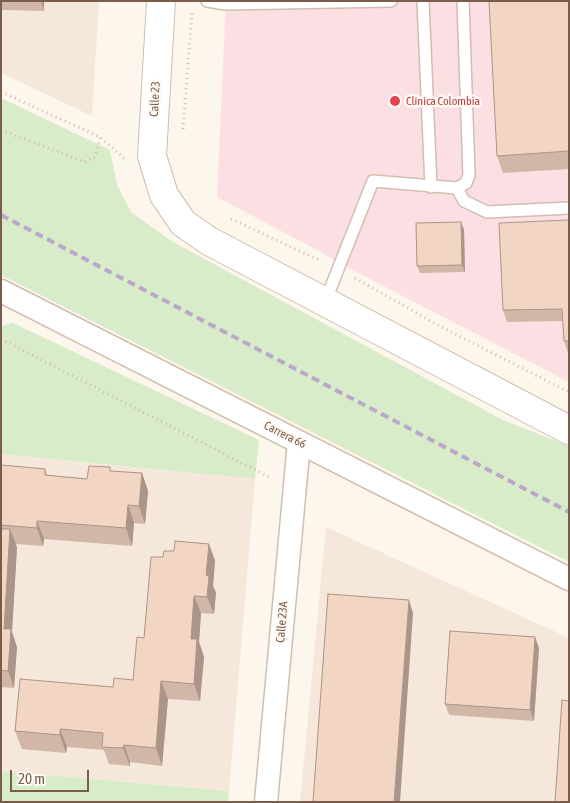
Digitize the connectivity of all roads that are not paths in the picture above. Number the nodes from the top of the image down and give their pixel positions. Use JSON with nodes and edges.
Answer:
{"nodes":[{"id":1,"x":161,"y":1,"type":"edge"},
{"id":2,"x":207,"y":1,"type":"edge"},
{"id":3,"x":391,"y":1,"type":"edge"},
{"id":4,"x":423,"y":1,"type":"edge"},
{"id":5,"x":463,"y":1,"type":"edge"},
{"id":6,"x":431,"y":187,"type":"junction"},
{"id":7,"x":457,"y":188,"type":"junction"},
{"id":8,"x":569,"y":208,"type":"edge"},
{"id":9,"x":1,"y":292,"type":"edge"},
{"id":10,"x":325,"y":302,"type":"junction"},
{"id":11,"x":569,"y":430,"type":"edge"},
{"id":12,"x":299,"y":442,"type":"junction"},
{"id":13,"x":569,"y":579,"type":"edge"},
{"id":14,"x":266,"y":802,"type":"edge"}],
"edges":[{"from":1,"to":10,"type":"street","name":"Calle 23"},
{"from":2,"to":3,"type":"lane"},
{"from":4,"to":6,"type":"lane"},
{"from":5,"to":7,"type":"lane"},
{"from":6,"to":7,"type":"lane"},
{"from":6,"to":10,"type":"lane"},
{"from":7,"to":8,"type":"lane"},
{"from":9,"to":12,"type":"street","name":"Carrera 66"},
{"from":10,"to":11,"type":"street"},
{"from":12,"to":13,"type":"street","name":"Carrera 66"},
{"from":12,"to":14,"type":"street","name":"Calle 23A"}]}
